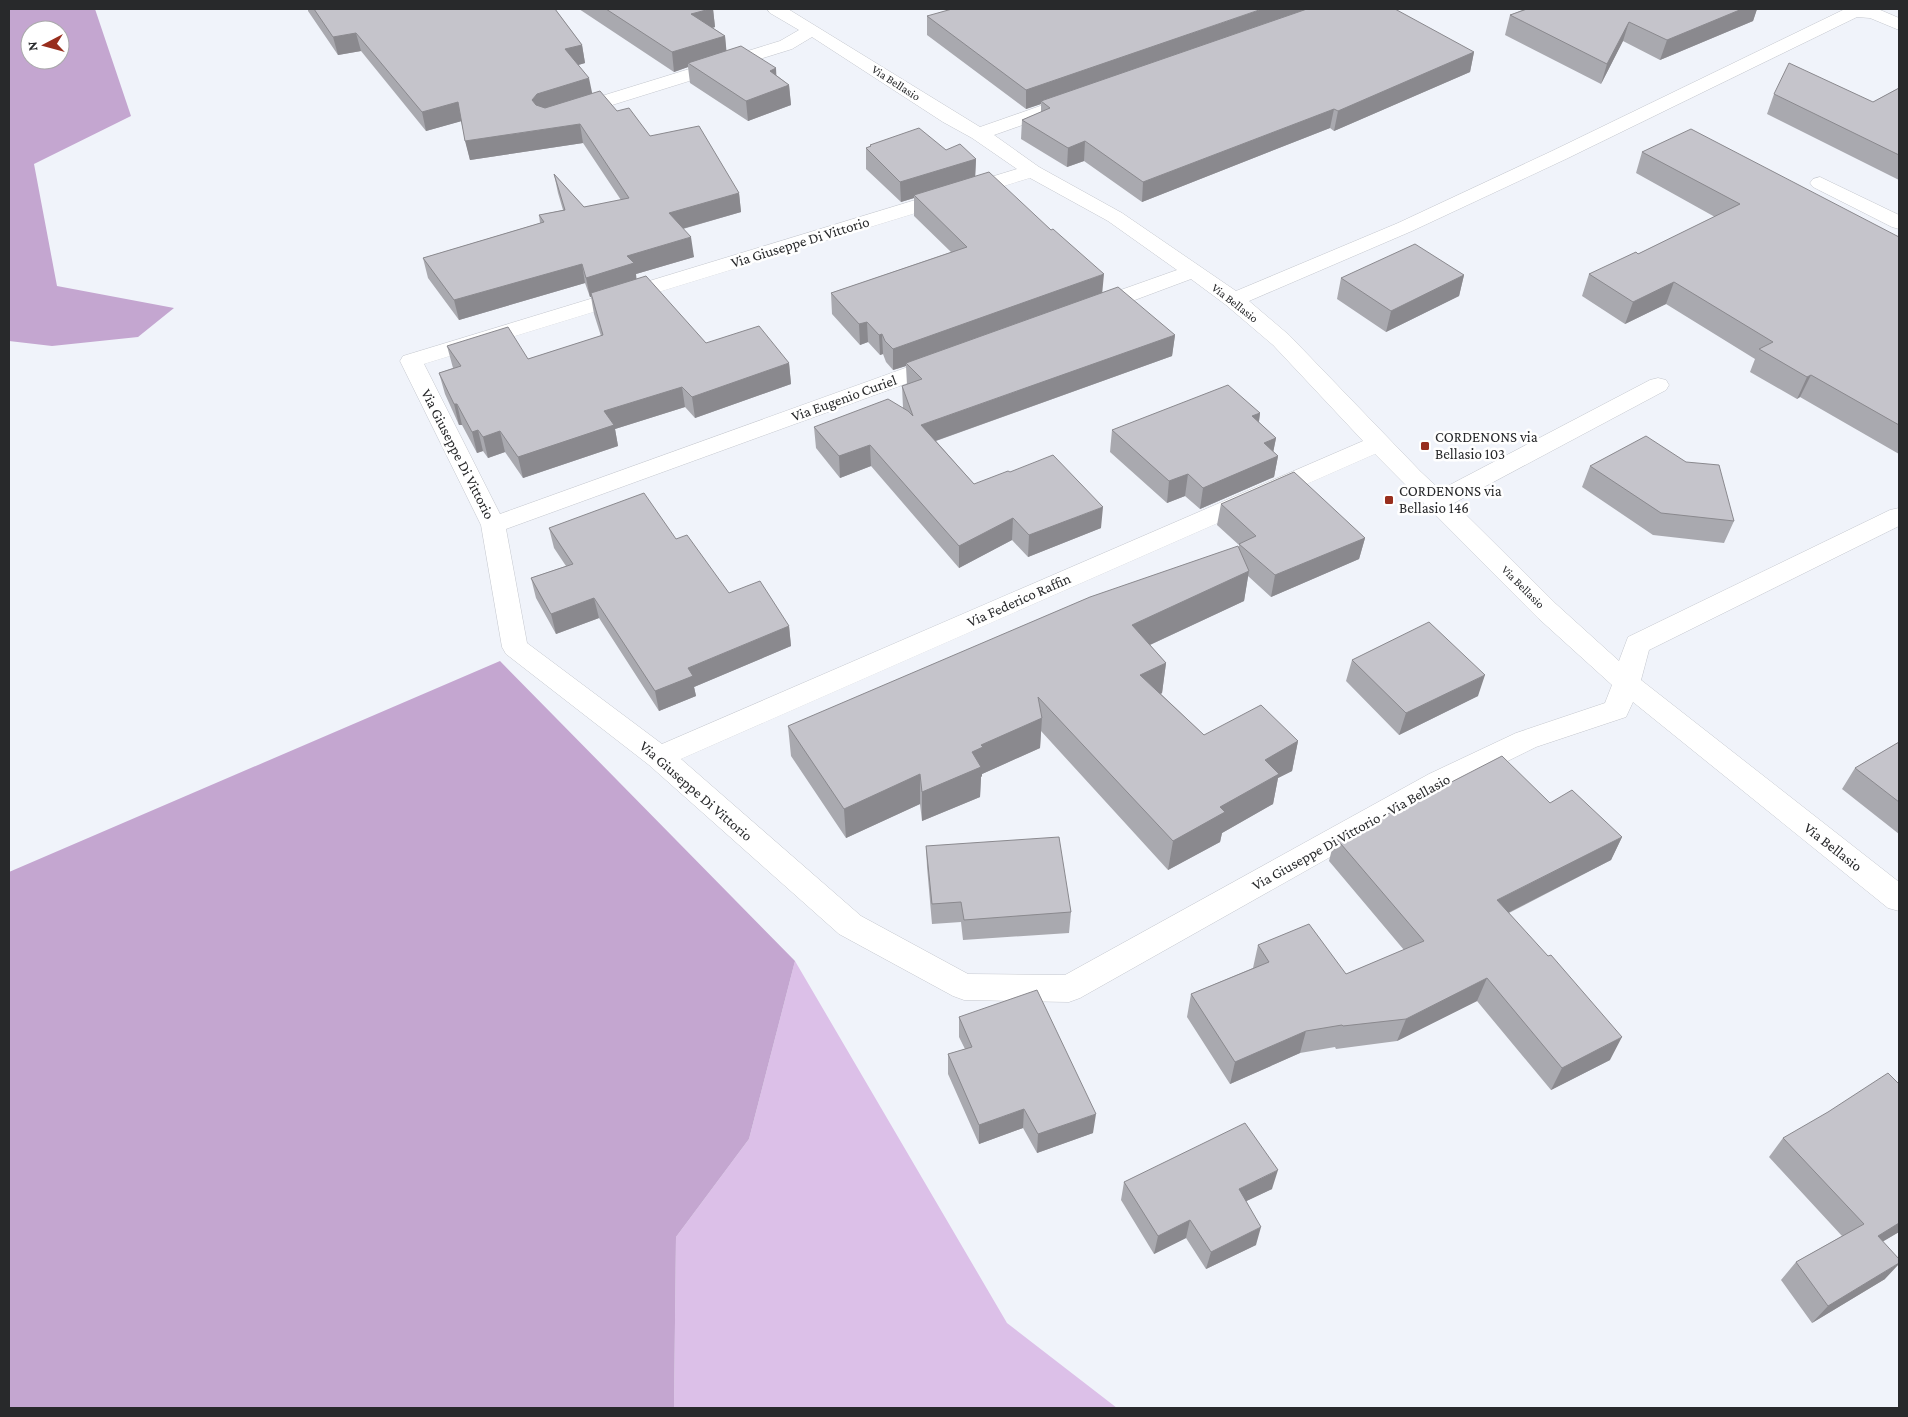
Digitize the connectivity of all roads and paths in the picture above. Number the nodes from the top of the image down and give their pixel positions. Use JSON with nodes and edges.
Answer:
{"nodes":[{"id":1,"x":776,"y":9,"type":"edge"},
{"id":2,"x":1899,"y":25,"type":"edge"},
{"id":3,"x":811,"y":30,"type":"junction"},
{"id":4,"x":1082,"y":98,"type":"edge"},
{"id":5,"x":558,"y":116,"type":"edge"},
{"id":6,"x":979,"y":134,"type":"junction"},
{"id":7,"x":1032,"y":170,"type":"junction"},
{"id":8,"x":1820,"y":183,"type":"dead end"},
{"id":9,"x":1899,"y":224,"type":"edge"},
{"id":10,"x":1194,"y":272,"type":"junction"},
{"id":11,"x":1234,"y":300,"type":"junction"},
{"id":12,"x":1073,"y":315,"type":"edge"},
{"id":13,"x":961,"y":356,"type":"edge"},
{"id":14,"x":1658,"y":384,"type":"dead end"},
{"id":15,"x":1379,"y":443,"type":"junction"},
{"id":16,"x":1438,"y":501,"type":"junction"},
{"id":17,"x":1899,"y":516,"type":"edge"},
{"id":18,"x":493,"y":525,"type":"junction"},
{"id":19,"x":1627,"y":683,"type":"junction"},
{"id":20,"x":659,"y":757,"type":"junction"},
{"id":21,"x":1899,"y":899,"type":"edge"},
{"id":22,"x":1069,"y":989,"type":"joint"}],
"edges":[{"from":1,"to":3,"type":"street","name":"Via Bellasio"},
{"from":2,"to":11,"type":"street"},
{"from":3,"to":5,"type":"street"},
{"from":3,"to":6,"type":"street","name":"Via Bellasio"},
{"from":4,"to":6,"type":"street"},
{"from":6,"to":7,"type":"street","name":"Via Bellasio"},
{"from":7,"to":10,"type":"street","name":"Via Bellasio"},
{"from":7,"to":18,"type":"street","name":"Via Giuseppe Di Vittorio"},
{"from":8,"to":9,"type":"street"},
{"from":10,"to":11,"type":"street","name":"Via Bellasio"},
{"from":10,"to":12,"type":"street"},
{"from":11,"to":15,"type":"street","name":"Via Bellasio"},
{"from":13,"to":18,"type":"street","name":"Via Eugenio Curiel"},
{"from":14,"to":16,"type":"street"},
{"from":15,"to":16,"type":"street","name":"Via Bellasio"},
{"from":15,"to":20,"type":"street","name":"Via Federico Raffin"},
{"from":16,"to":19,"type":"street","name":"Via Bellasio"},
{"from":17,"to":19,"type":"street"},
{"from":18,"to":20,"type":"street","name":"Via Giuseppe Di Vittorio"},
{"from":19,"to":21,"type":"street","name":"Via Bellasio"},
{"from":19,"to":22,"type":"street","name":"Via Giuseppe Di Vittorio - Via Bellasio"},
{"from":20,"to":22,"type":"street","name":"Via Giuseppe Di Vittorio"}]}
